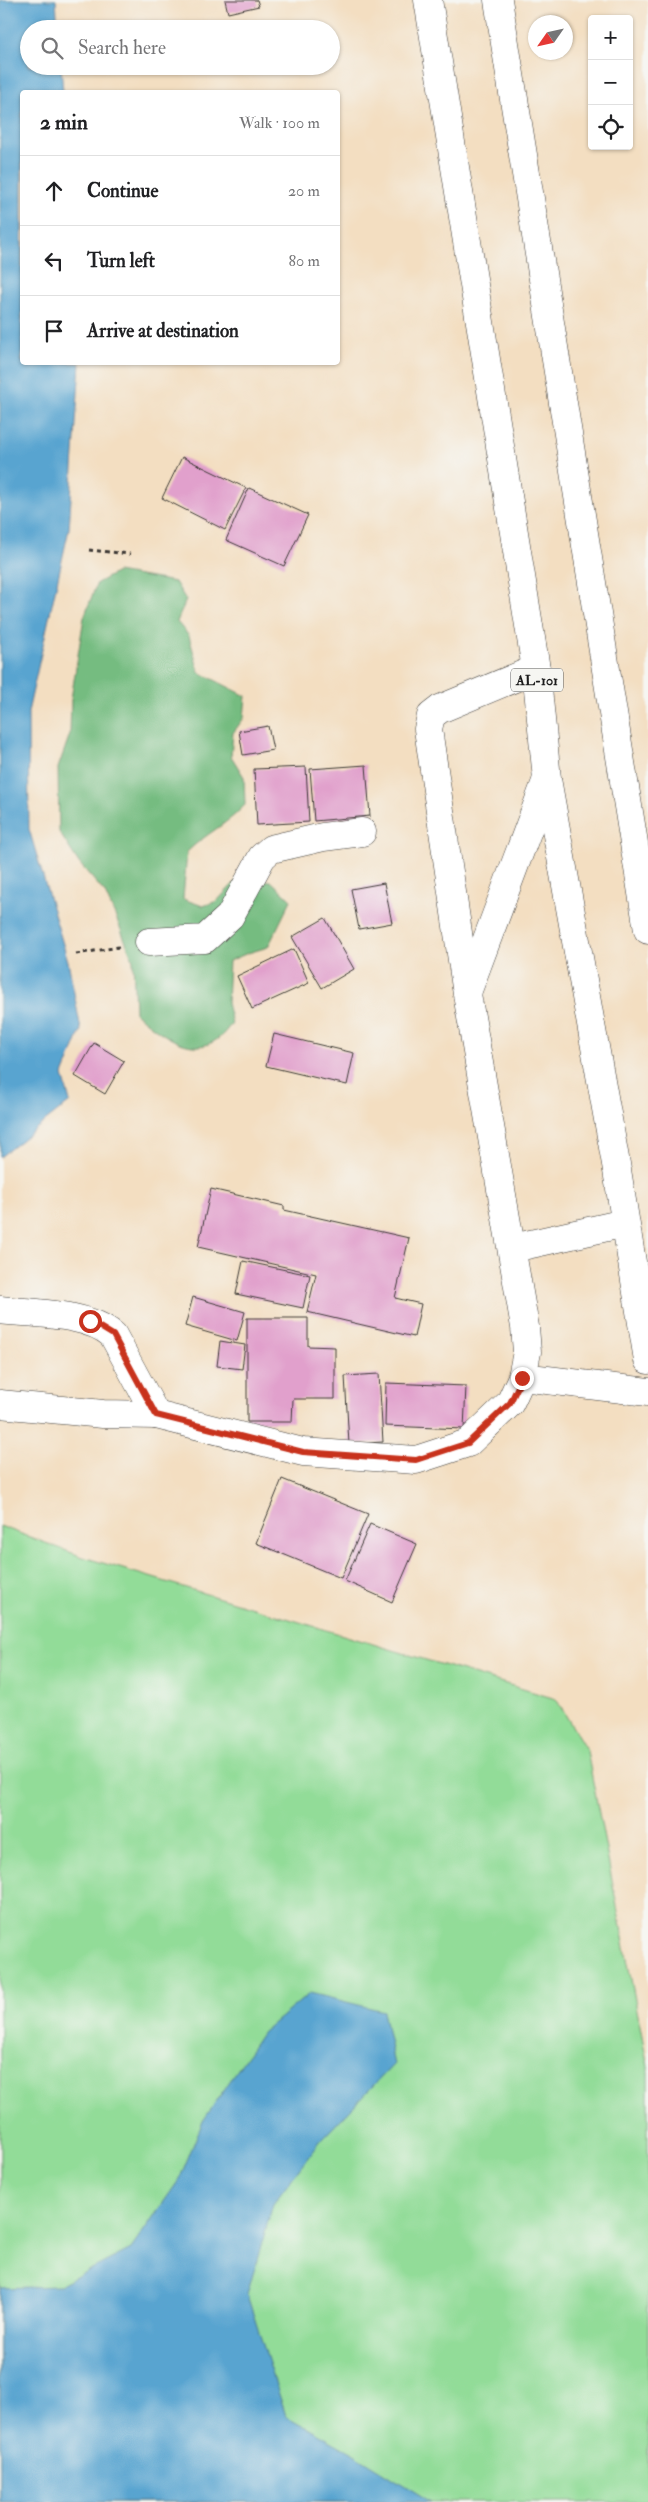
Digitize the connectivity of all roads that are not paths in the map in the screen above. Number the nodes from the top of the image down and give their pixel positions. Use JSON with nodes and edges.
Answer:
{"nodes":[{"id":1,"x":428,"y":0,"type":"edge"},
{"id":2,"x":498,"y":0,"type":"edge"},
{"id":3,"x":536,"y":669,"type":"junction"},
{"id":4,"x":547,"y":779,"type":"junction"},
{"id":5,"x":362,"y":832,"type":"dead end"},
{"id":6,"x":648,"y":930,"type":"edge"},
{"id":7,"x":149,"y":942,"type":"road end"},
{"id":8,"x":467,"y":994,"type":"junction"},
{"id":9,"x":625,"y":1223,"type":"junction"},
{"id":10,"x":513,"y":1248,"type":"junction"},
{"id":11,"x":0,"y":1310,"type":"edge"},
{"id":12,"x":648,"y":1360,"type":"edge"},
{"id":13,"x":522,"y":1378,"type":"junction"},
{"id":14,"x":648,"y":1392,"type":"edge"},
{"id":15,"x":0,"y":1404,"type":"edge"},
{"id":16,"x":156,"y":1415,"type":"junction"}],
"edges":[{"from":1,"to":3,"type":"main road","number":"AL-101"},
{"from":2,"to":6,"type":"main road"},
{"from":3,"to":4,"type":"main road","number":"AL-101"},
{"from":3,"to":8,"type":"main road"},
{"from":4,"to":8,"type":"main road"},
{"from":4,"to":9,"type":"main road","number":"AL-101"},
{"from":5,"to":7,"type":"main road"},
{"from":8,"to":10,"type":"main road"},
{"from":9,"to":10,"type":"main road"},
{"from":9,"to":12,"type":"main road","number":"AL-101"},
{"from":10,"to":13,"type":"main road"},
{"from":11,"to":16,"type":"main road"},
{"from":13,"to":14,"type":"main road"},
{"from":13,"to":16,"type":"main road"},
{"from":15,"to":16,"type":"main road"}]}
